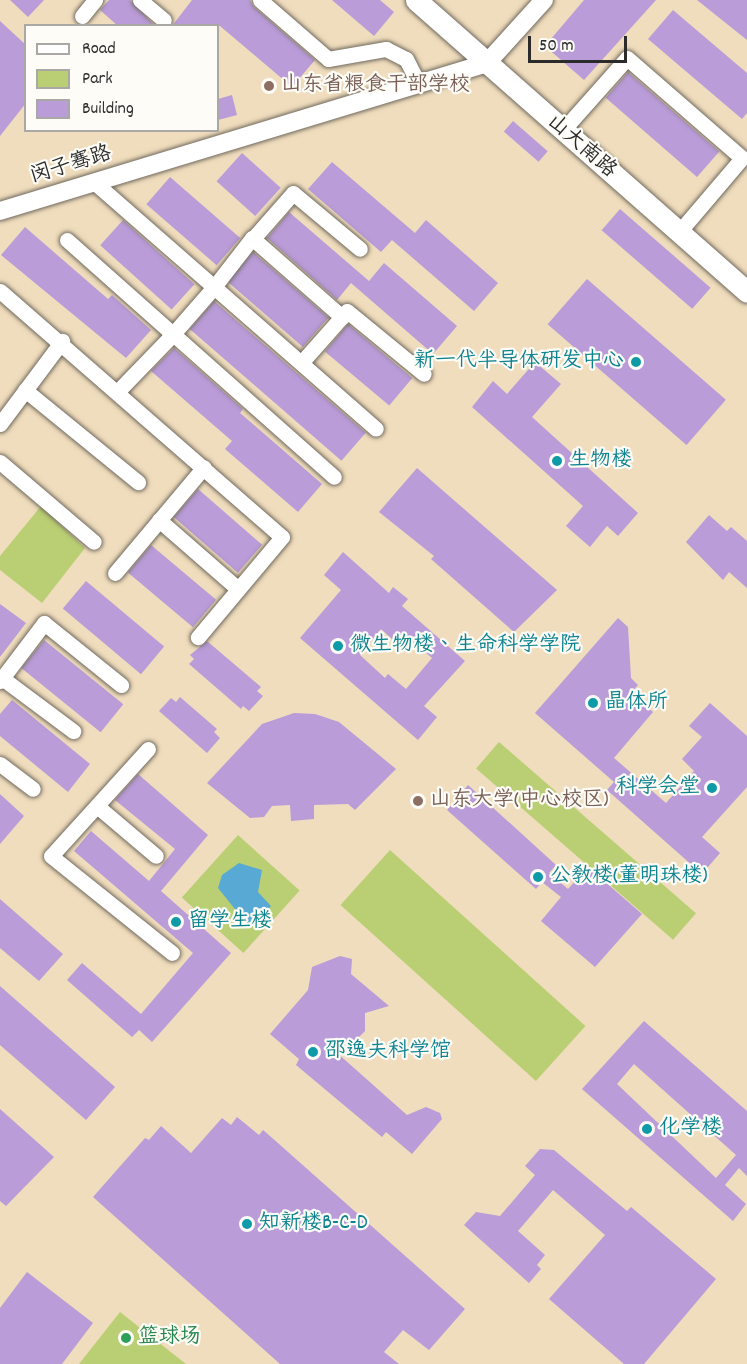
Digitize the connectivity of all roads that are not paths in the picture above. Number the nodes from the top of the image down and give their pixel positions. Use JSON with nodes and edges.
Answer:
{"nodes":[{"id":1,"x":95,"y":0,"type":"edge"},
{"id":2,"x":140,"y":0,"type":"edge"},
{"id":3,"x":260,"y":0,"type":"edge"},
{"id":4,"x":416,"y":0,"type":"edge"},
{"id":5,"x":544,"y":0,"type":"edge"},
{"id":6,"x":82,"y":16,"type":"dead end"},
{"id":7,"x":164,"y":20,"type":"dead end"},
{"id":8,"x":487,"y":63,"type":"junction"},
{"id":9,"x":418,"y":83,"type":"junction"},
{"id":10,"x":563,"y":130,"type":"junction"},
{"id":11,"x":94,"y":182,"type":"junction"},
{"id":12,"x":0,"y":211,"type":"edge"},
{"id":13,"x":678,"y":232,"type":"junction"},
{"id":14,"x":68,"y":240,"type":"dead end"},
{"id":15,"x":250,"y":242,"type":"junction"},
{"id":16,"x":360,"y":249,"type":"dead end"},
{"id":17,"x":214,"y":287,"type":"junction"},
{"id":18,"x":0,"y":291,"type":"edge"},
{"id":19,"x":747,"y":292,"type":"edge"},
{"id":20,"x":342,"y":317,"type":"junction"},
{"id":21,"x":172,"y":334,"type":"junction"},
{"id":22,"x":62,"y":341,"type":"junction"},
{"id":23,"x":301,"y":363,"type":"junction"},
{"id":24,"x":424,"y":374,"type":"dead end"},
{"id":25,"x":25,"y":390,"type":"junction"},
{"id":26,"x":118,"y":391,"type":"junction"},
{"id":27,"x":6,"y":405,"type":"edge"},
{"id":28,"x":0,"y":424,"type":"edge"},
{"id":29,"x":376,"y":429,"type":"dead end"},
{"id":30,"x":0,"y":462,"type":"edge"},
{"id":31,"x":204,"y":467,"type":"junction"},
{"id":32,"x":334,"y":477,"type":"dead end"},
{"id":33,"x":138,"y":482,"type":"dead end"},
{"id":34,"x":159,"y":520,"type":"junction"},
{"id":35,"x":94,"y":542,"type":"dead end"},
{"id":36,"x":115,"y":573,"type":"dead end"},
{"id":37,"x":238,"y":589,"type":"junction"},
{"id":38,"x":198,"y":637,"type":"dead end"},
{"id":39,"x":1,"y":680,"type":"edge"},
{"id":40,"x":121,"y":685,"type":"dead end"},
{"id":41,"x":73,"y":731,"type":"dead end"},
{"id":42,"x":148,"y":749,"type":"dead end"},
{"id":43,"x":0,"y":764,"type":"edge"},
{"id":44,"x":33,"y":789,"type":"dead end"},
{"id":45,"x":97,"y":806,"type":"junction"},
{"id":46,"x":156,"y":855,"type":"dead end"},
{"id":47,"x":172,"y":953,"type":"dead end"}],
"edges":[{"from":1,"to":6,"type":"street"},
{"from":2,"to":7,"type":"street"},
{"from":3,"to":9,"type":"street"},
{"from":4,"to":8,"type":"main road","name":"山大南路"},
{"from":5,"to":8,"type":"street"},
{"from":8,"to":9,"type":"street","name":"闵子骞路"},
{"from":8,"to":10,"type":"main road","name":"山大南路"},
{"from":9,"to":11,"type":"street","name":"闵子骞路"},
{"from":10,"to":13,"type":"main road","name":"山大南路"},
{"from":10,"to":13,"type":"street"},
{"from":11,"to":12,"type":"street","name":"闵子骞路"},
{"from":11,"to":17,"type":"street"},
{"from":13,"to":19,"type":"main road","name":"山大南路"},
{"from":14,"to":21,"type":"street"},
{"from":15,"to":16,"type":"street"},
{"from":15,"to":17,"type":"street"},
{"from":15,"to":20,"type":"street"},
{"from":17,"to":21,"type":"street"},
{"from":17,"to":23,"type":"street"},
{"from":18,"to":22,"type":"street"},
{"from":20,"to":23,"type":"street"},
{"from":20,"to":24,"type":"street"},
{"from":21,"to":26,"type":"street"},
{"from":21,"to":32,"type":"street"},
{"from":22,"to":25,"type":"street"},
{"from":22,"to":26,"type":"street"},
{"from":23,"to":29,"type":"street"},
{"from":25,"to":27,"type":"street"},
{"from":25,"to":33,"type":"street"},
{"from":26,"to":31,"type":"street"},
{"from":27,"to":28,"type":"street"},
{"from":30,"to":35,"type":"street"},
{"from":31,"to":34,"type":"street"},
{"from":31,"to":37,"type":"street"},
{"from":34,"to":36,"type":"street"},
{"from":34,"to":37,"type":"street"},
{"from":37,"to":38,"type":"street"},
{"from":39,"to":40,"type":"street"},
{"from":39,"to":41,"type":"street"},
{"from":42,"to":45,"type":"street"},
{"from":43,"to":44,"type":"street"},
{"from":45,"to":46,"type":"street"},
{"from":45,"to":47,"type":"street"}]}
